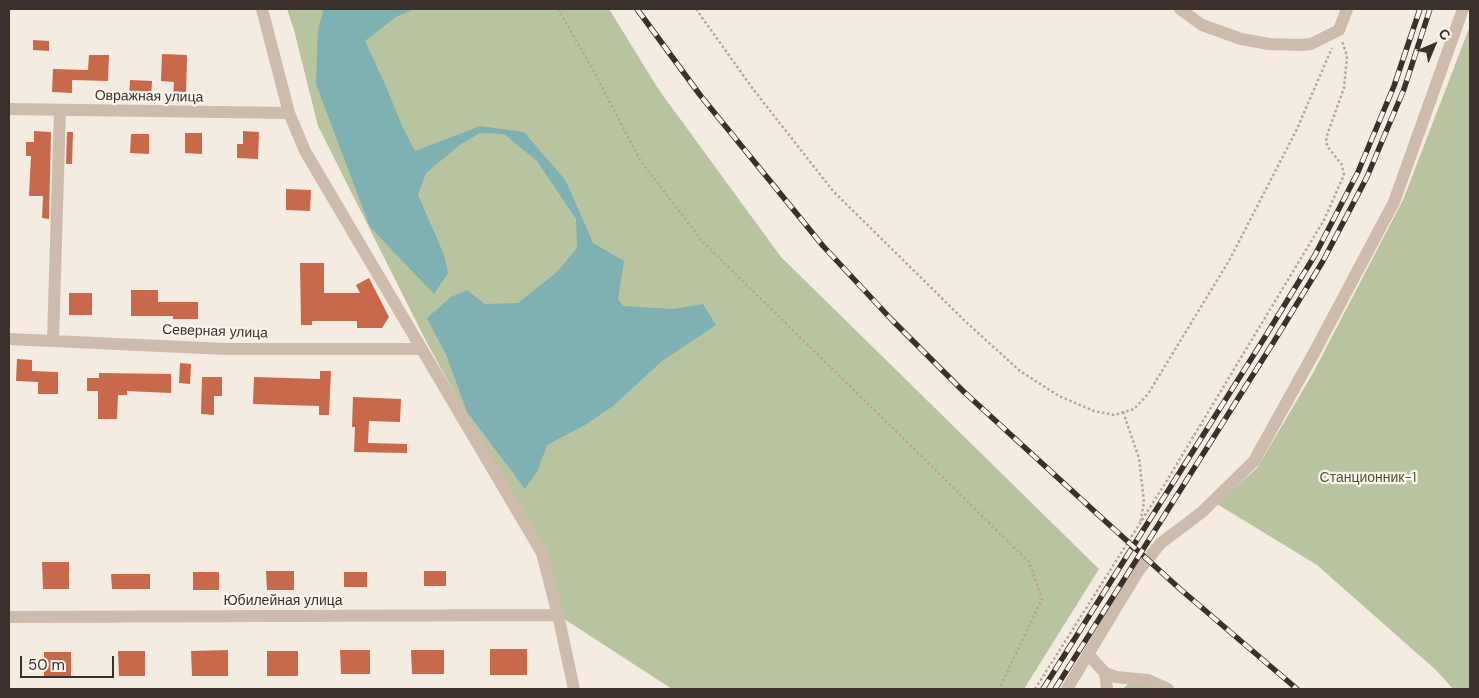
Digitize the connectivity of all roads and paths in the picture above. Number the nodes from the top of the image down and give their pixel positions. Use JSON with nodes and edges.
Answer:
{"nodes":[{"id":1,"x":262,"y":9,"type":"edge"},
{"id":2,"x":558,"y":9,"type":"edge"},
{"id":3,"x":696,"y":9,"type":"edge"},
{"id":4,"x":1180,"y":9,"type":"edge"},
{"id":5,"x":1347,"y":9,"type":"edge"},
{"id":6,"x":1463,"y":9,"type":"edge"},
{"id":7,"x":1339,"y":30,"type":"junction"},
{"id":8,"x":9,"y":109,"type":"edge"},
{"id":9,"x":60,"y":110,"type":"junction"},
{"id":10,"x":289,"y":113,"type":"junction"},
{"id":11,"x":9,"y":339,"type":"edge"},
{"id":12,"x":53,"y":340,"type":"junction"},
{"id":13,"x":421,"y":349,"type":"junction"},
{"id":14,"x":1123,"y":412,"type":"junction"},
{"id":15,"x":1139,"y":525,"type":"junction"},
{"id":16,"x":558,"y":615,"type":"junction"},
{"id":17,"x":9,"y":617,"type":"edge"},
{"id":18,"x":1089,"y":655,"type":"junction"},
{"id":19,"x":1105,"y":673,"type":"junction"},
{"id":20,"x":574,"y":689,"type":"edge"},
{"id":21,"x":999,"y":689,"type":"edge"},
{"id":22,"x":1035,"y":689,"type":"edge"},
{"id":23,"x":1067,"y":689,"type":"edge"},
{"id":24,"x":1107,"y":689,"type":"edge"},
{"id":25,"x":1168,"y":689,"type":"edge"}],
"edges":[{"from":1,"to":10,"type":"street"},
{"from":2,"to":21,"type":"path"},
{"from":3,"to":14,"type":"path"},
{"from":4,"to":7,"type":"street"},
{"from":5,"to":7,"type":"street"},
{"from":6,"to":18,"type":"street"},
{"from":7,"to":14,"type":"path"},
{"from":7,"to":15,"type":"path"},
{"from":8,"to":9,"type":"street","name":"Овражная улица"},
{"from":9,"to":10,"type":"street","name":"Овражная улица"},
{"from":9,"to":12,"type":"street"},
{"from":10,"to":13,"type":"street"},
{"from":11,"to":12,"type":"street","name":"Северная улица"},
{"from":12,"to":13,"type":"street","name":"Северная улица"},
{"from":13,"to":16,"type":"street"},
{"from":14,"to":15,"type":"path"},
{"from":15,"to":22,"type":"path"},
{"from":16,"to":17,"type":"street","name":"Юбилейная улица"},
{"from":16,"to":20,"type":"street"},
{"from":18,"to":19,"type":"street"},
{"from":18,"to":23,"type":"street"},
{"from":19,"to":24,"type":"street"},
{"from":19,"to":25,"type":"street"}]}
